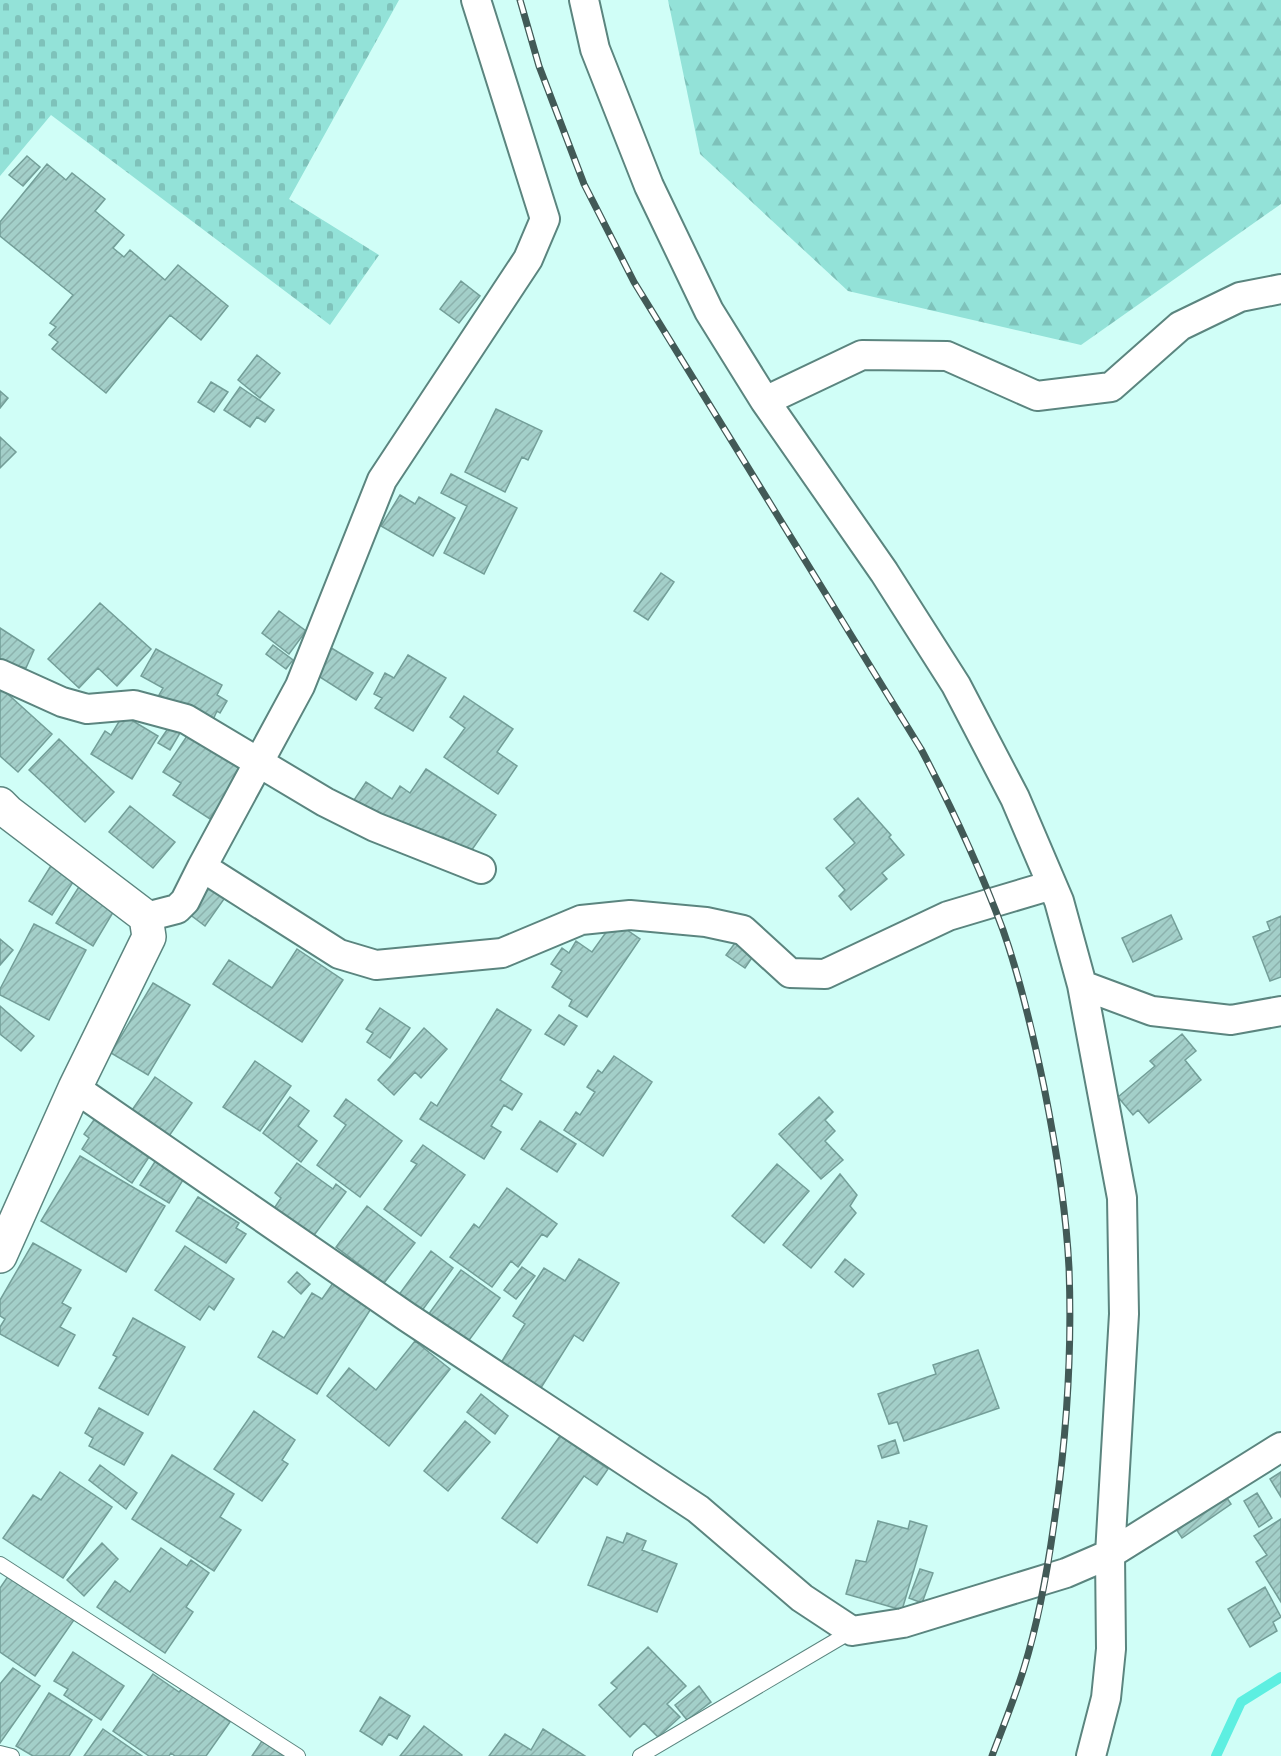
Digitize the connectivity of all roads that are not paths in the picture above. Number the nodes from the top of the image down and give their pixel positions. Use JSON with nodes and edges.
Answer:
{"nodes":[{"id":1,"x":476,"y":0,"type":"edge"},
{"id":2,"x":584,"y":0,"type":"edge"},
{"id":3,"x":1281,"y":289,"type":"edge"},
{"id":4,"x":765,"y":401,"type":"junction"},
{"id":5,"x":0,"y":674,"type":"edge"},
{"id":6,"x":258,"y":763,"type":"junction"},
{"id":7,"x":0,"y":804,"type":"edge"},
{"id":8,"x":202,"y":867,"type":"junction"},
{"id":9,"x":481,"y":868,"type":"dead end"},
{"id":10,"x":1052,"y":885,"type":"junction"},
{"id":11,"x":146,"y":917,"type":"junction"},
{"id":12,"x":1083,"y":985,"type":"junction"},
{"id":13,"x":1281,"y":1011,"type":"edge"},
{"id":14,"x":75,"y":1088,"type":"junction"},
{"id":15,"x":0,"y":1256,"type":"edge"},
{"id":16,"x":1281,"y":1447,"type":"edge"},
{"id":17,"x":1110,"y":1554,"type":"junction"},
{"id":18,"x":0,"y":1564,"type":"edge"},
{"id":19,"x":852,"y":1630,"type":"junction"},
{"id":20,"x":0,"y":1753,"type":"edge"},
{"id":21,"x":12,"y":1756,"type":"edge"},
{"id":22,"x":298,"y":1756,"type":"edge"},
{"id":23,"x":640,"y":1756,"type":"edge"},
{"id":24,"x":1091,"y":1756,"type":"edge"}],
"edges":[{"from":1,"to":6,"type":"street"},
{"from":2,"to":4,"type":"street"},
{"from":3,"to":4,"type":"street"},
{"from":4,"to":10,"type":"street"},
{"from":5,"to":6,"type":"street"},
{"from":6,"to":8,"type":"street"},
{"from":6,"to":9,"type":"street"},
{"from":7,"to":11,"type":"street"},
{"from":8,"to":10,"type":"street"},
{"from":8,"to":11,"type":"street"},
{"from":10,"to":12,"type":"street"},
{"from":11,"to":14,"type":"street"},
{"from":12,"to":13,"type":"street"},
{"from":12,"to":17,"type":"street"},
{"from":14,"to":15,"type":"street"},
{"from":14,"to":19,"type":"street"},
{"from":16,"to":17,"type":"street"},
{"from":17,"to":19,"type":"street"},
{"from":17,"to":24,"type":"street"},
{"from":18,"to":22,"type":"lane"},
{"from":19,"to":23,"type":"lane"},
{"from":20,"to":21,"type":"lane"}]}
